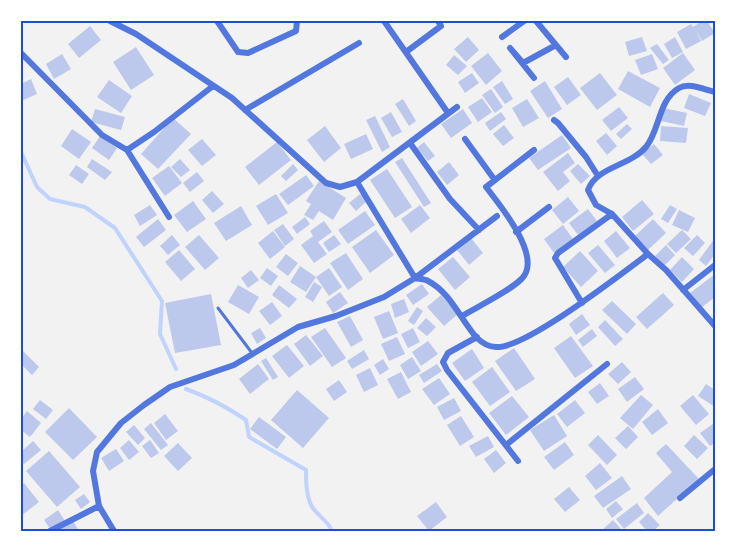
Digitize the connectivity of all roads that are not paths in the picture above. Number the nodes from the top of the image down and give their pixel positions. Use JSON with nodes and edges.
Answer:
{"nodes":[{"id":1,"x":110,"y":21,"type":"edge"},
{"id":2,"x":217,"y":21,"type":"edge"},
{"id":3,"x":297,"y":21,"type":"edge"},
{"id":4,"x":384,"y":21,"type":"edge"},
{"id":5,"x":449,"y":21,"type":"edge"},
{"id":6,"x":524,"y":21,"type":"edge"},
{"id":7,"x":536,"y":21,"type":"edge"},
{"id":8,"x":440,"y":24,"type":"edge"},
{"id":9,"x":502,"y":37,"type":"dead end"},
{"id":10,"x":359,"y":43,"type":"dead end"},
{"id":11,"x":556,"y":45,"type":"junction"},
{"id":12,"x":406,"y":52,"type":"junction"},
{"id":13,"x":21,"y":53,"type":"edge"},
{"id":14,"x":566,"y":57,"type":"dead end"},
{"id":15,"x":534,"y":78,"type":"dead end"},
{"id":16,"x":213,"y":86,"type":"junction"},
{"id":17,"x":715,"y":92,"type":"edge"},
{"id":18,"x":457,"y":107,"type":"dead end"},
{"id":19,"x":245,"y":110,"type":"junction"},
{"id":20,"x":448,"y":113,"type":"junction"},
{"id":21,"x":554,"y":120,"type":"dead end"},
{"id":22,"x":465,"y":139,"type":"dead end"},
{"id":23,"x":410,"y":143,"type":"junction"},
{"id":24,"x":127,"y":150,"type":"junction"},
{"id":25,"x":534,"y":150,"type":"dead end"},
{"id":26,"x":598,"y":176,"type":"junction"},
{"id":27,"x":494,"y":179,"type":"junction"},
{"id":28,"x":357,"y":182,"type":"junction"},
{"id":29,"x":549,"y":207,"type":"dead end"},
{"id":30,"x":612,"y":214,"type":"junction"},
{"id":31,"x":497,"y":216,"type":"dead end"},
{"id":32,"x":169,"y":217,"type":"dead end"},
{"id":33,"x":478,"y":230,"type":"junction"},
{"id":34,"x":516,"y":232,"type":"junction"},
{"id":35,"x":648,"y":254,"type":"junction"},
{"id":36,"x":715,"y":266,"type":"edge"},
{"id":37,"x":415,"y":278,"type":"junction"},
{"id":38,"x":683,"y":290,"type":"junction"},
{"id":39,"x":582,"y":303,"type":"junction"},
{"id":40,"x":218,"y":308,"type":"dead end"},
{"id":41,"x":462,"y":316,"type":"junction"},
{"id":42,"x":715,"y":326,"type":"edge"},
{"id":43,"x":477,"y":337,"type":"junction"},
{"id":44,"x":252,"y":353,"type":"junction"},
{"id":45,"x":607,"y":364,"type":"dead end"},
{"id":46,"x":506,"y":445,"type":"junction"},
{"id":47,"x":519,"y":461,"type":"dead end"},
{"id":48,"x":715,"y":469,"type":"edge"},
{"id":49,"x":680,"y":498,"type":"dead end"},
{"id":50,"x":99,"y":506,"type":"junction"},
{"id":51,"x":50,"y":531,"type":"edge"},
{"id":52,"x":114,"y":531,"type":"edge"}],
"edges":[{"from":1,"to":16,"type":"street"},
{"from":2,"to":3,"type":"street"},
{"from":4,"to":12,"type":"street"},
{"from":5,"to":8,"type":"street"},
{"from":6,"to":9,"type":"street"},
{"from":7,"to":11,"type":"street"},
{"from":8,"to":12,"type":"street"},
{"from":10,"to":19,"type":"street"},
{"from":11,"to":14,"type":"street"},
{"from":11,"to":15,"type":"street"},
{"from":12,"to":20,"type":"street"},
{"from":13,"to":24,"type":"street"},
{"from":16,"to":19,"type":"street"},
{"from":16,"to":24,"type":"street"},
{"from":17,"to":26,"type":"street"},
{"from":18,"to":20,"type":"street"},
{"from":19,"to":28,"type":"street"},
{"from":20,"to":23,"type":"street"},
{"from":21,"to":26,"type":"street"},
{"from":22,"to":27,"type":"street"},
{"from":23,"to":28,"type":"street"},
{"from":23,"to":33,"type":"street"},
{"from":24,"to":32,"type":"street"},
{"from":25,"to":27,"type":"street"},
{"from":26,"to":30,"type":"street"},
{"from":27,"to":34,"type":"street"},
{"from":28,"to":37,"type":"street"},
{"from":29,"to":34,"type":"street"},
{"from":30,"to":35,"type":"street"},
{"from":30,"to":39,"type":"street"},
{"from":31,"to":33,"type":"street"},
{"from":33,"to":37,"type":"street"},
{"from":34,"to":41,"type":"street"},
{"from":35,"to":38,"type":"street"},
{"from":35,"to":39,"type":"street"},
{"from":36,"to":38,"type":"street"},
{"from":37,"to":41,"type":"street"},
{"from":37,"to":44,"type":"street"},
{"from":38,"to":42,"type":"street"},
{"from":39,"to":43,"type":"street"},
{"from":40,"to":44,"type":"lane"},
{"from":41,"to":43,"type":"street"},
{"from":43,"to":46,"type":"street"},
{"from":44,"to":50,"type":"street"},
{"from":45,"to":46,"type":"street"},
{"from":46,"to":47,"type":"street"},
{"from":48,"to":49,"type":"street"},
{"from":50,"to":51,"type":"street"},
{"from":50,"to":52,"type":"street"}]}
